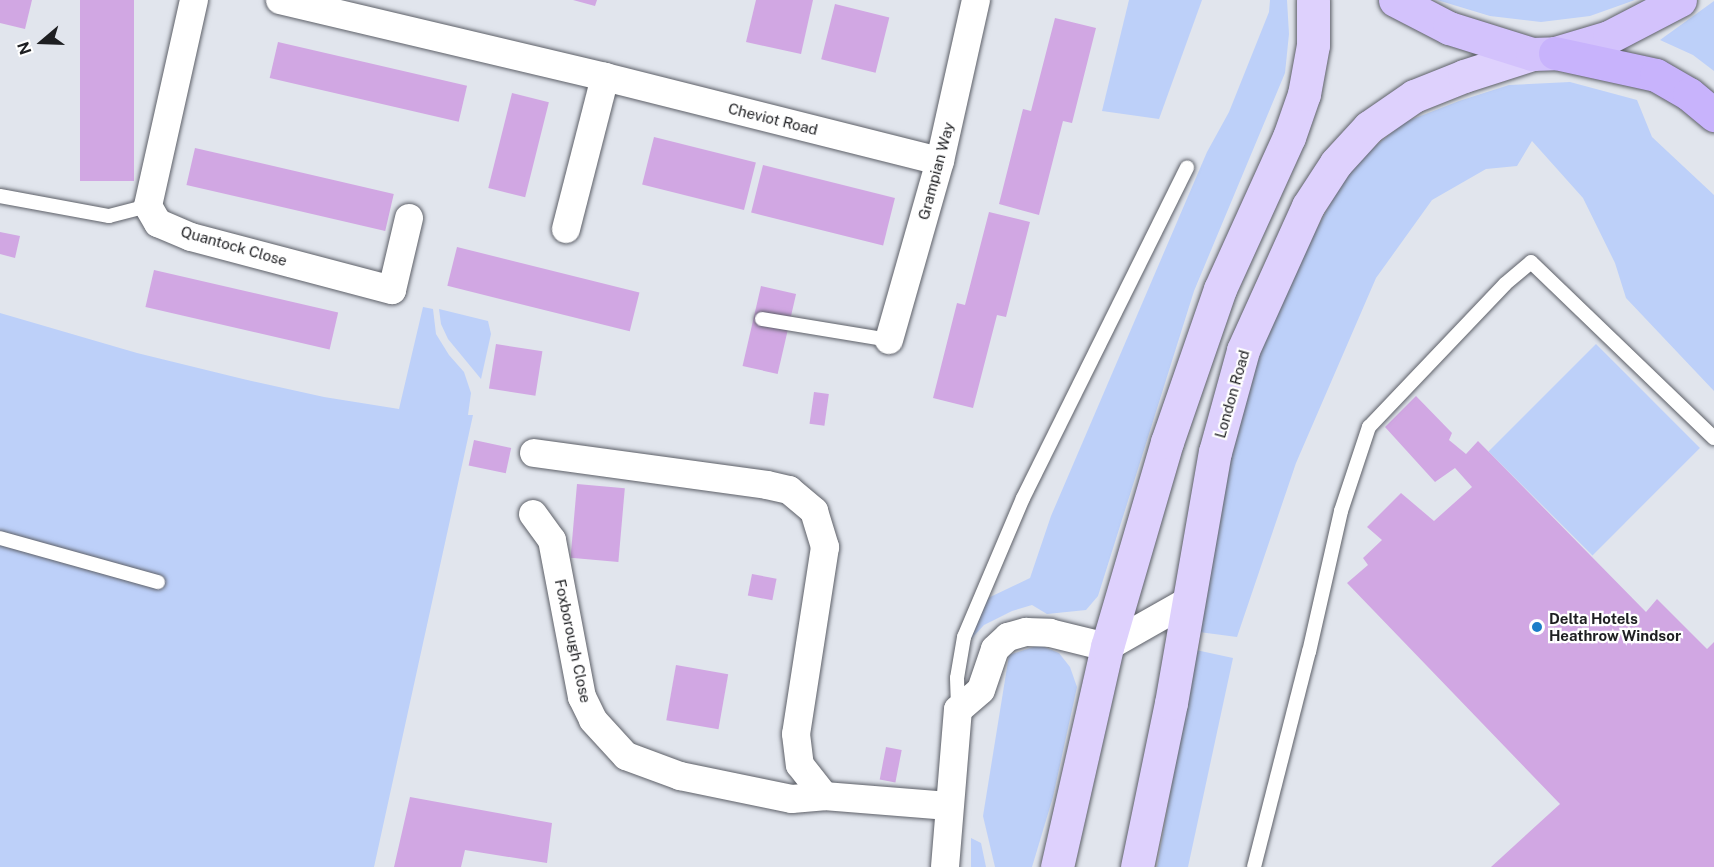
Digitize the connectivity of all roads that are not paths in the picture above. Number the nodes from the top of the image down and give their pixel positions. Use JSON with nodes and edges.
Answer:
{"nodes":[{"id":1,"x":194,"y":0,"type":"edge"},
{"id":2,"x":976,"y":0,"type":"edge"},
{"id":3,"x":1313,"y":0,"type":"edge"},
{"id":4,"x":1395,"y":0,"type":"edge"},
{"id":5,"x":1680,"y":0,"type":"edge"},
{"id":6,"x":286,"y":1,"type":"edge"},
{"id":7,"x":1544,"y":53,"type":"junction"},
{"id":8,"x":605,"y":77,"type":"junction"},
{"id":9,"x":1714,"y":115,"type":"edge"},
{"id":10,"x":940,"y":161,"type":"junction"},
{"id":11,"x":1187,"y":166,"type":"dead end"},
{"id":12,"x":0,"y":196,"type":"edge"},
{"id":13,"x":148,"y":206,"type":"junction"},
{"id":14,"x":409,"y":218,"type":"dead end"},
{"id":15,"x":567,"y":229,"type":"dead end"},
{"id":16,"x":762,"y":319,"type":"dead end"},
{"id":17,"x":889,"y":340,"type":"joint"},
{"id":18,"x":1714,"y":438,"type":"edge"},
{"id":19,"x":534,"y":453,"type":"dead end"},
{"id":20,"x":533,"y":514,"type":"dead end"},
{"id":21,"x":0,"y":538,"type":"edge"},
{"id":22,"x":158,"y":582,"type":"dead end"},
{"id":23,"x":1188,"y":601,"type":"junction"},
{"id":24,"x":1107,"y":647,"type":"junction"},
{"id":25,"x":958,"y":710,"type":"junction"},
{"id":26,"x":824,"y":795,"type":"junction"},
{"id":27,"x":949,"y":806,"type":"junction"},
{"id":28,"x":1137,"y":866,"type":"edge"},
{"id":29,"x":945,"y":867,"type":"edge"},
{"id":30,"x":1057,"y":867,"type":"edge"},
{"id":31,"x":1254,"y":867,"type":"edge"}],
"edges":[{"from":1,"to":13,"type":"street"},
{"from":2,"to":10,"type":"street","name":"Grampian Way"},
{"from":3,"to":24,"type":"main road"},
{"from":4,"to":7,"type":"highway"},
{"from":5,"to":7,"type":"highway"},
{"from":6,"to":8,"type":"street","name":"Cheviot Road"},
{"from":7,"to":9,"type":"highway"},
{"from":7,"to":23,"type":"main road","name":"London Road"},
{"from":8,"to":10,"type":"street","name":"Cheviot Road"},
{"from":8,"to":15,"type":"street"},
{"from":10,"to":17,"type":"street","name":"Grampian Way"},
{"from":11,"to":25,"type":"lane"},
{"from":12,"to":13,"type":"lane"},
{"from":13,"to":14,"type":"street","name":"Quantock Close"},
{"from":16,"to":17,"type":"lane"},
{"from":18,"to":31,"type":"lane"},
{"from":19,"to":26,"type":"street"},
{"from":20,"to":26,"type":"street","name":"Foxborough Close"},
{"from":21,"to":22,"type":"lane"},
{"from":23,"to":24,"type":"street"},
{"from":23,"to":28,"type":"main road","name":"London Road"},
{"from":24,"to":25,"type":"street"},
{"from":24,"to":30,"type":"main road"},
{"from":25,"to":27,"type":"street"},
{"from":26,"to":27,"type":"street","name":"Foxborough Close"},
{"from":27,"to":29,"type":"street"}]}
